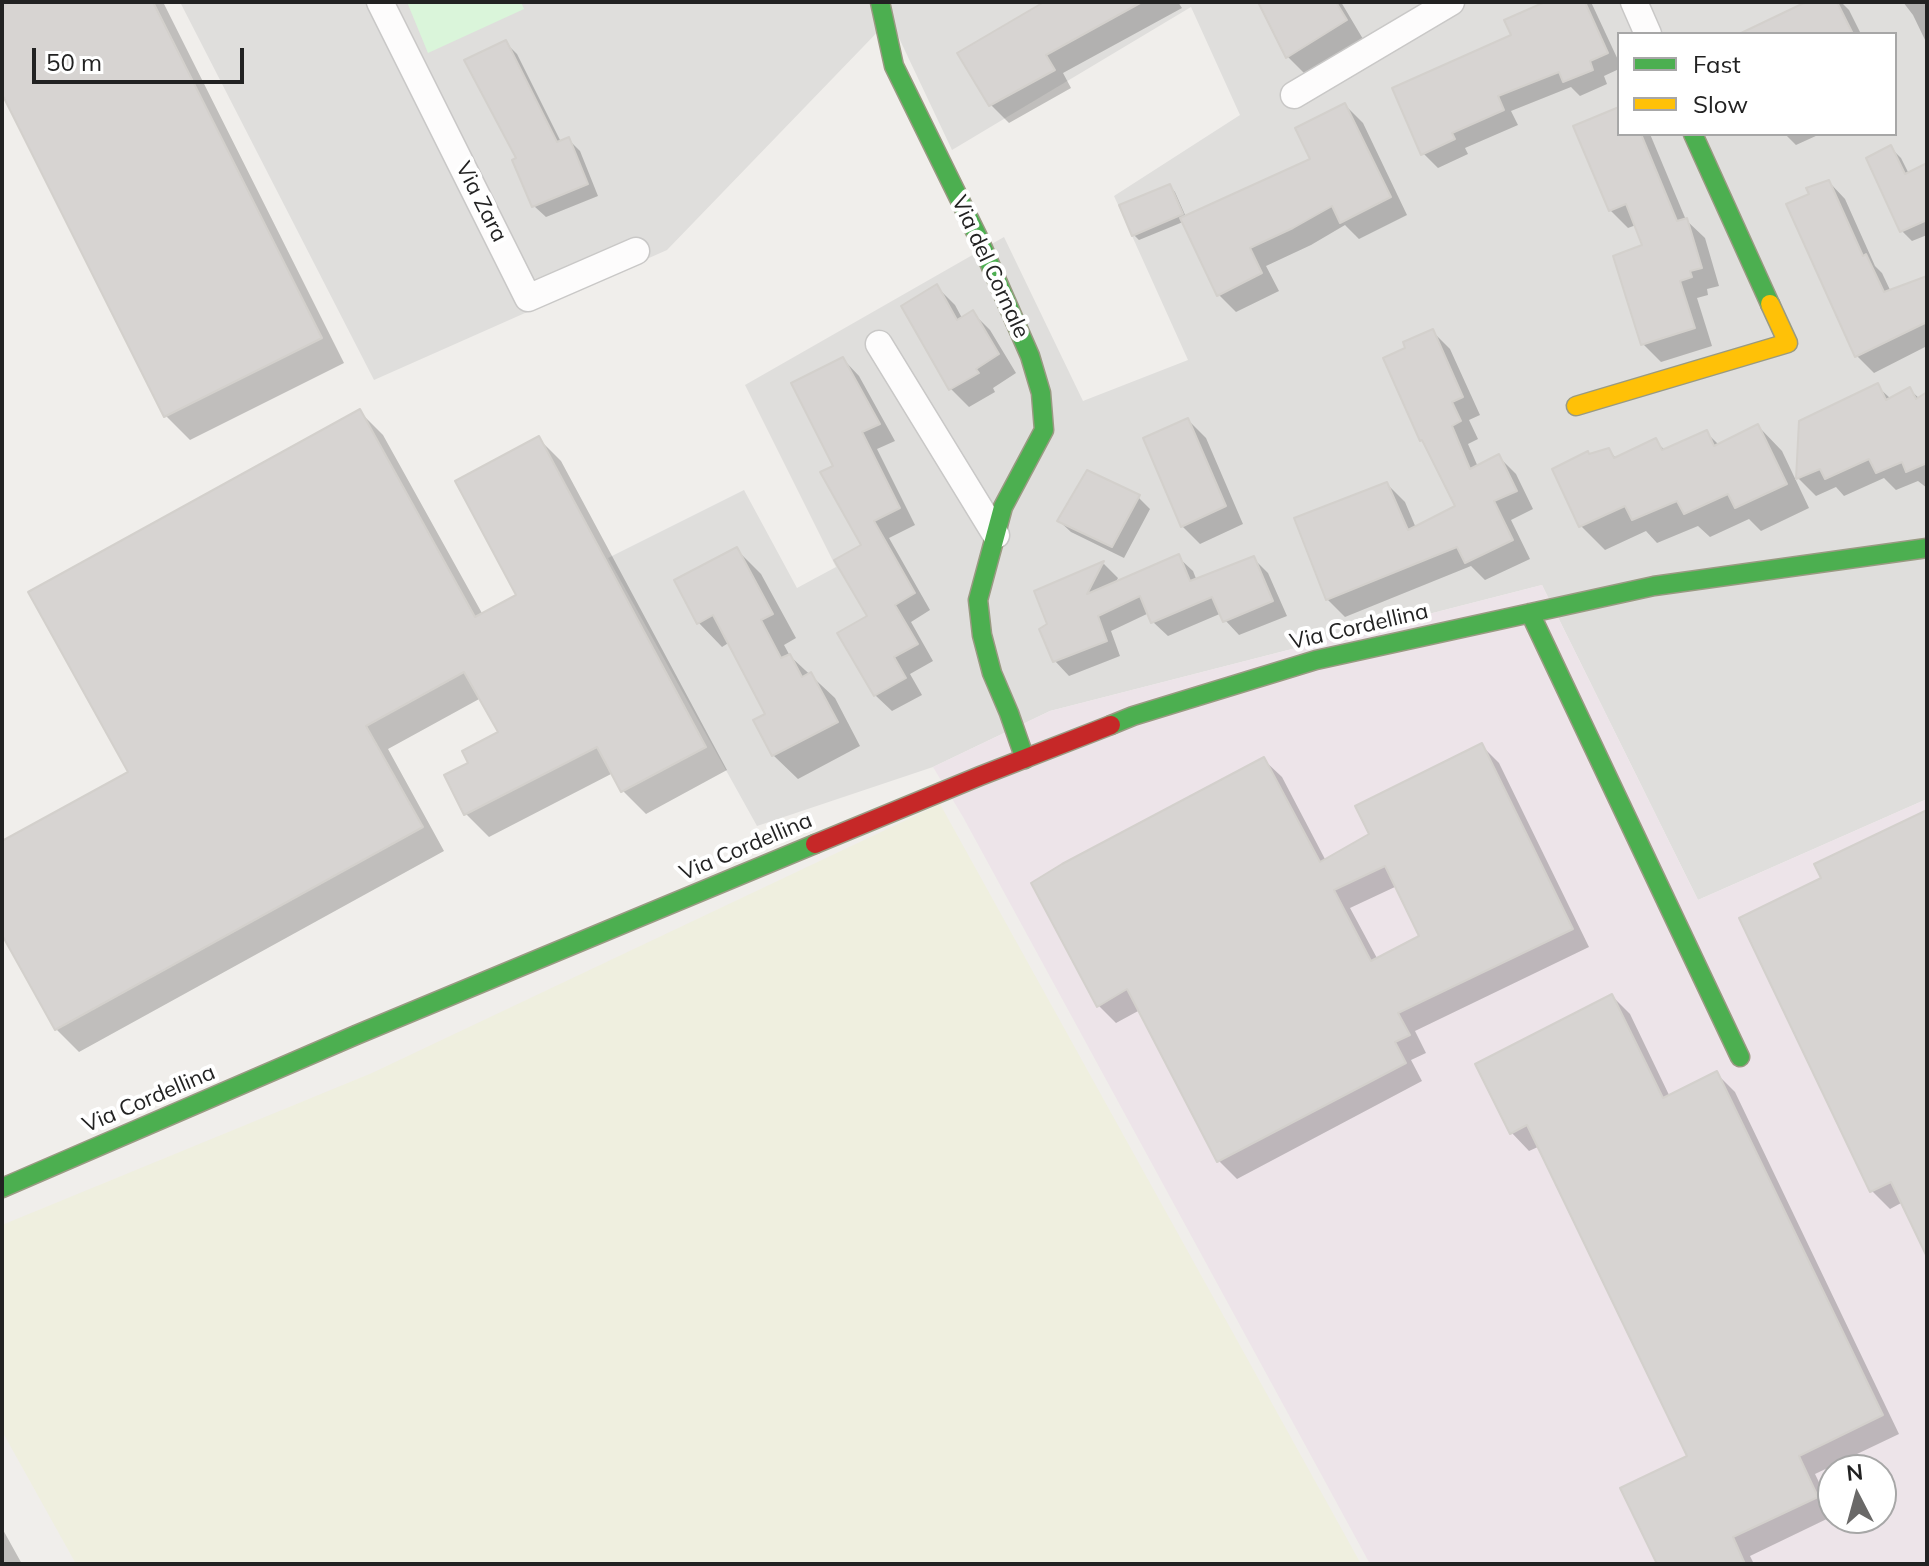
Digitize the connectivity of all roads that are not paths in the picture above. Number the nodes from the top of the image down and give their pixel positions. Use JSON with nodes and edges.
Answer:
{"nodes":[{"id":1,"x":380,"y":2,"type":"edge"},
{"id":2,"x":880,"y":2,"type":"edge"},
{"id":3,"x":1451,"y":2,"type":"edge"},
{"id":4,"x":1634,"y":2,"type":"edge"},
{"id":5,"x":1647,"y":32,"type":"edge"},
{"id":6,"x":1294,"y":95,"type":"dead end"},
{"id":7,"x":1694,"y":136,"type":"edge"},
{"id":8,"x":636,"y":251,"type":"dead end"},
{"id":9,"x":879,"y":344,"type":"dead end"},
{"id":10,"x":1576,"y":406,"type":"dead end"},
{"id":11,"x":996,"y":535,"type":"junction"},
{"id":12,"x":1927,"y":548,"type":"edge"},
{"id":13,"x":1530,"y":613,"type":"junction"},
{"id":14,"x":1025,"y":759,"type":"junction"},
{"id":15,"x":1740,"y":1057,"type":"dead end"},
{"id":16,"x":2,"y":1188,"type":"edge"}],
"edges":[{"from":1,"to":8,"type":"street","name":"Via Zara"},
{"from":2,"to":11,"type":"street","name":"Via del Cornale"},
{"from":3,"to":6,"type":"street"},
{"from":4,"to":5,"type":"street"},
{"from":7,"to":10,"type":"street"},
{"from":9,"to":11,"type":"street"},
{"from":11,"to":14,"type":"street","name":"Via del Cornale"},
{"from":12,"to":13,"type":"street","name":"Via Cordellina"},
{"from":13,"to":14,"type":"street","name":"Via Cordellina"},
{"from":13,"to":15,"type":"street"},
{"from":14,"to":16,"type":"street","name":"Via Cordellina"}]}
